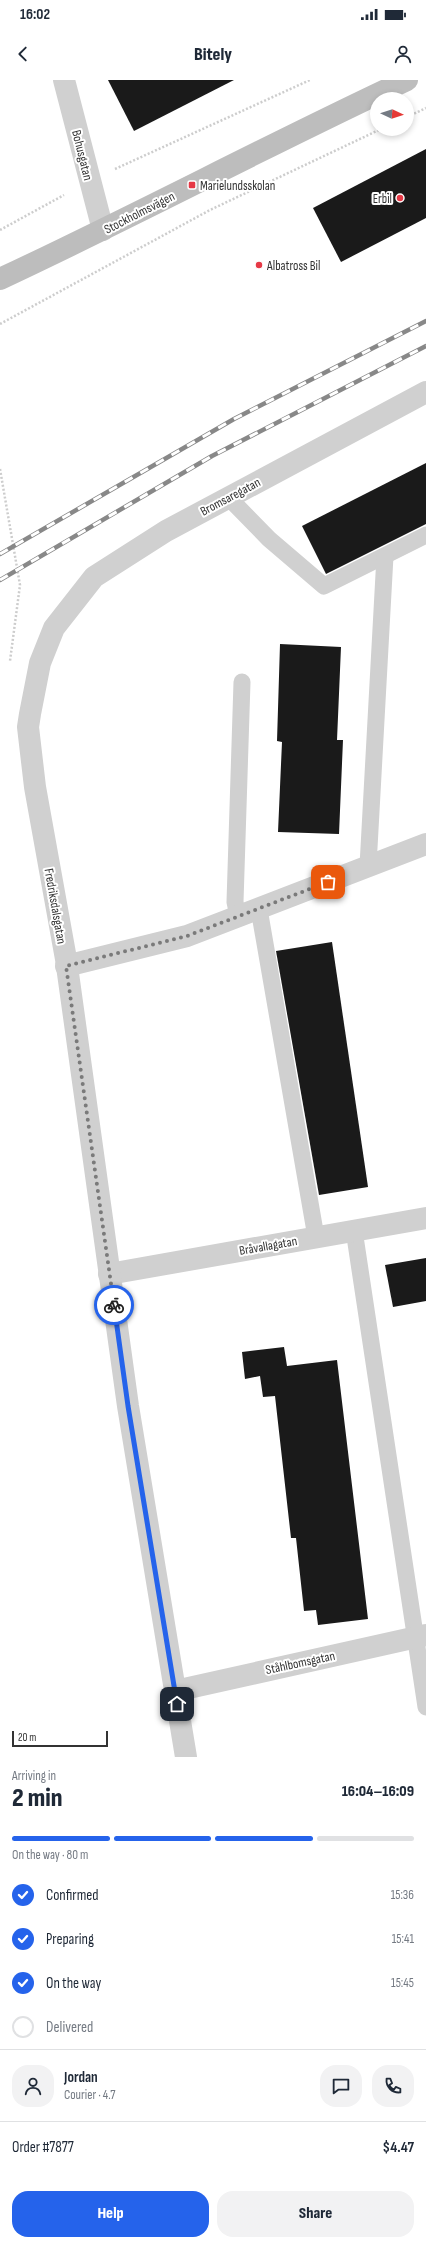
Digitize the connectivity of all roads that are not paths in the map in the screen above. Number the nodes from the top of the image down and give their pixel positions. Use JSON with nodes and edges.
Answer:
{"nodes":[{"id":1,"x":64,"y":80,"type":"edge"},
{"id":2,"x":407,"y":80,"type":"edge"},
{"id":3,"x":103,"y":230,"type":"junction"},
{"id":4,"x":0,"y":278,"type":"edge"},
{"id":5,"x":426,"y":392,"type":"edge"},
{"id":6,"x":228,"y":497,"type":"junction"},
{"id":7,"x":426,"y":535,"type":"edge"},
{"id":8,"x":385,"y":556,"type":"junction"},
{"id":9,"x":54,"y":628,"type":"joint"},
{"id":10,"x":242,"y":682,"type":"dead end"},
{"id":11,"x":426,"y":844,"type":"edge"},
{"id":12,"x":368,"y":866,"type":"junction"},
{"id":13,"x":259,"y":909,"type":"junction"},
{"id":14,"x":238,"y":916,"type":"junction"},
{"id":15,"x":66,"y":966,"type":"junction"},
{"id":16,"x":426,"y":1218,"type":"edge"},
{"id":17,"x":354,"y":1230,"type":"junction"},
{"id":18,"x":316,"y":1237,"type":"junction"},
{"id":19,"x":110,"y":1274,"type":"junction"},
{"id":20,"x":421,"y":1636,"type":"edge"},
{"id":21,"x":175,"y":1691,"type":"junction"},
{"id":22,"x":426,"y":1707,"type":"edge"},
{"id":23,"x":186,"y":1757,"type":"edge"}],
"edges":[{"from":1,"to":3,"type":"street","name":"Bohusgatan"},
{"from":2,"to":3,"type":"main road","name":"Stockholmsvägen"},
{"from":3,"to":4,"type":"main road","name":"Stockholmsvägen"},
{"from":5,"to":6,"type":"street","name":"Bromsaregatan"},
{"from":6,"to":8,"type":"lane"},
{"from":6,"to":9,"type":"street","name":"Bromsaregatan"},
{"from":7,"to":8,"type":"lane"},
{"from":8,"to":12,"type":"lane"},
{"from":9,"to":15,"type":"street","name":"Fredriksdalsgatan"},
{"from":10,"to":14,"type":"lane"},
{"from":11,"to":12,"type":"street"},
{"from":12,"to":13,"type":"street"},
{"from":13,"to":14,"type":"street"},
{"from":13,"to":18,"type":"lane"},
{"from":14,"to":15,"type":"street"},
{"from":15,"to":19,"type":"street","name":"Fredriksdalsgatan"},
{"from":16,"to":17,"type":"street","name":"Bråvallagatan"},
{"from":17,"to":18,"type":"street","name":"Bråvallagatan"},
{"from":17,"to":20,"type":"lane"},
{"from":18,"to":19,"type":"street","name":"Bråvallagatan"},
{"from":19,"to":21,"type":"street","name":"Fredriksdalsgatan"},
{"from":20,"to":21,"type":"street","name":"Ståhlbomsgatan"},
{"from":20,"to":22,"type":"lane"},
{"from":21,"to":23,"type":"street","name":"Fredriksdalsgatan"}]}
